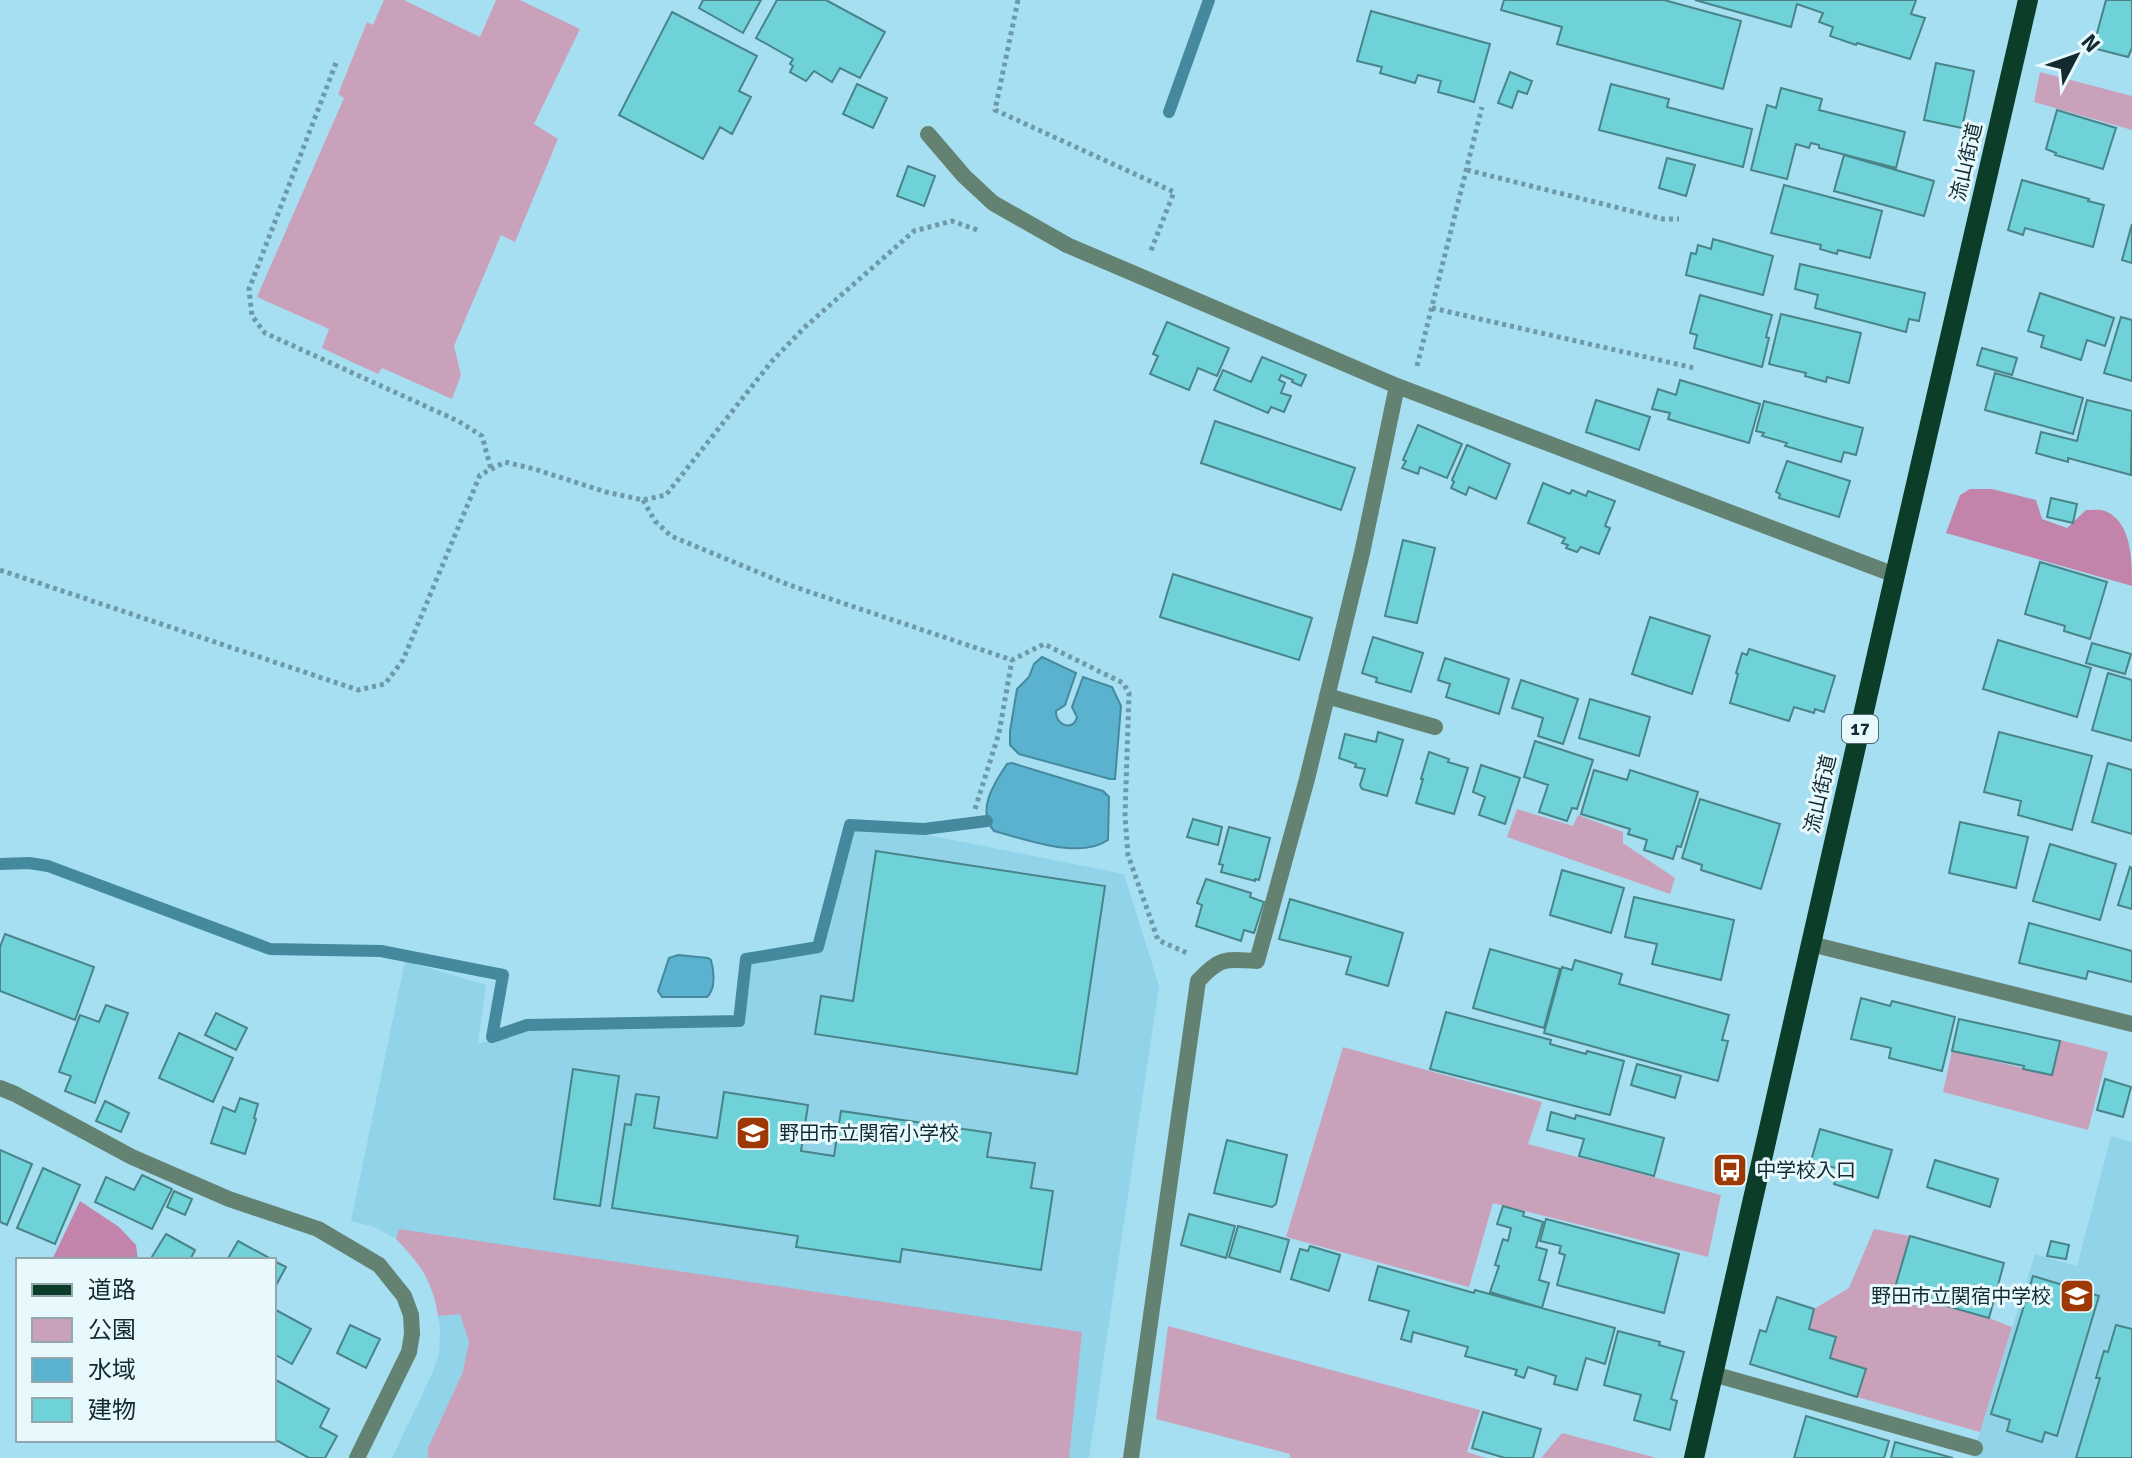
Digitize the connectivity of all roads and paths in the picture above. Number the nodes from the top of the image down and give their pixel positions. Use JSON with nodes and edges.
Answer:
{"nodes":[{"id":1,"x":1018,"y":0,"type":"edge"},
{"id":2,"x":2028,"y":0,"type":"edge"},
{"id":3,"x":336,"y":63,"type":"dead end"},
{"id":4,"x":1482,"y":107,"type":"dead end"},
{"id":5,"x":928,"y":134,"type":"dead end"},
{"id":6,"x":1467,"y":170,"type":"junction"},
{"id":7,"x":1679,"y":219,"type":"dead end"},
{"id":8,"x":991,"y":234,"type":"dead end"},
{"id":9,"x":1141,"y":277,"type":"junction"},
{"id":10,"x":1432,"y":308,"type":"junction"},
{"id":11,"x":1694,"y":368,"type":"dead end"},
{"id":12,"x":1404,"y":388,"type":"junction"},
{"id":13,"x":491,"y":469,"type":"junction"},
{"id":14,"x":643,"y":500,"type":"junction"},
{"id":15,"x":0,"y":570,"type":"edge"},
{"id":16,"x":1895,"y":575,"type":"junction"},
{"id":17,"x":1012,"y":660,"type":"junction"},
{"id":18,"x":1327,"y":696,"type":"junction"},
{"id":19,"x":1435,"y":727,"type":"dead end"},
{"id":20,"x":975,"y":809,"type":"dead end"},
{"id":21,"x":1811,"y":944,"type":"junction"},
{"id":22,"x":1214,"y":964,"type":"junction"},
{"id":23,"x":2132,"y":1024,"type":"edge"},
{"id":24,"x":0,"y":1088,"type":"edge"},
{"id":25,"x":1713,"y":1374,"type":"junction"},
{"id":26,"x":1975,"y":1448,"type":"dead end"},
{"id":27,"x":357,"y":1458,"type":"edge"},
{"id":28,"x":1131,"y":1458,"type":"edge"},
{"id":29,"x":1694,"y":1458,"type":"edge"}],
"edges":[{"from":1,"to":9,"type":"path"},
{"from":2,"to":16,"type":"main road","name":"流山街道","number":"17"},
{"from":3,"to":13,"type":"path"},
{"from":4,"to":6,"type":"path"},
{"from":5,"to":9,"type":"street"},
{"from":6,"to":7,"type":"path"},
{"from":6,"to":10,"type":"path"},
{"from":8,"to":14,"type":"path"},
{"from":9,"to":12,"type":"street"},
{"from":10,"to":11,"type":"path"},
{"from":10,"to":12,"type":"path"},
{"from":12,"to":16,"type":"street"},
{"from":12,"to":18,"type":"street"},
{"from":13,"to":14,"type":"path"},
{"from":13,"to":15,"type":"path"},
{"from":14,"to":17,"type":"path"},
{"from":16,"to":21,"type":"main road","name":"流山街道","number":"17"},
{"from":17,"to":20,"type":"path"},
{"from":17,"to":22,"type":"path"},
{"from":18,"to":19,"type":"street"},
{"from":18,"to":22,"type":"street"},
{"from":21,"to":23,"type":"street"},
{"from":21,"to":25,"type":"main road","name":"流山街道","number":"17"},
{"from":22,"to":28,"type":"street"},
{"from":24,"to":27,"type":"street"},
{"from":25,"to":26,"type":"street"},
{"from":25,"to":29,"type":"main road","name":"流山街道","number":"17"}]}
